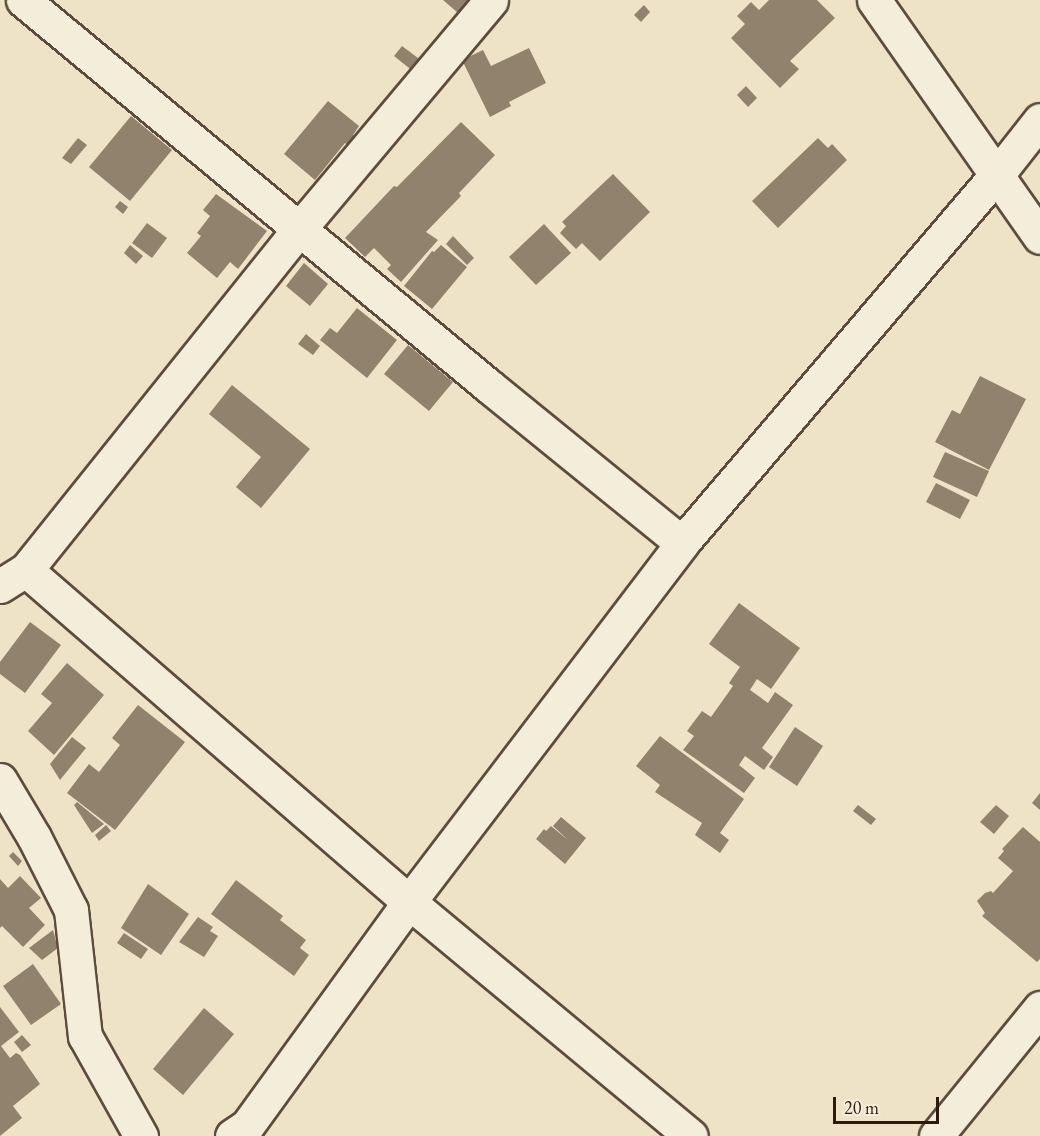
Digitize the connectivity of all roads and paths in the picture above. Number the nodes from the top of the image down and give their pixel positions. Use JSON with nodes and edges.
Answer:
{"nodes":[{"id":1,"x":23,"y":0,"type":"edge"},
{"id":2,"x":491,"y":0,"type":"edge"},
{"id":3,"x":874,"y":0,"type":"edge"},
{"id":4,"x":1040,"y":120,"type":"edge"},
{"id":5,"x":996,"y":176,"type":"junction"},
{"id":6,"x":300,"y":228,"type":"junction"},
{"id":7,"x":1040,"y":237,"type":"edge"},
{"id":8,"x":682,"y":543,"type":"junction"},
{"id":9,"x":13,"y":578,"type":"edge"},
{"id":10,"x":0,"y":780,"type":"edge"},
{"id":11,"x":409,"y":902,"type":"junction"},
{"id":12,"x":1040,"y":1008,"type":"edge"},
{"id":13,"x":141,"y":1136,"type":"edge"},
{"id":14,"x":232,"y":1136,"type":"edge"},
{"id":15,"x":692,"y":1136,"type":"edge"},
{"id":16,"x":936,"y":1136,"type":"edge"}],
"edges":[{"from":1,"to":6,"type":"street"},
{"from":2,"to":6,"type":"street"},
{"from":3,"to":5,"type":"street"},
{"from":4,"to":5,"type":"street"},
{"from":5,"to":7,"type":"street"},
{"from":5,"to":8,"type":"street"},
{"from":6,"to":8,"type":"street"},
{"from":6,"to":9,"type":"street"},
{"from":8,"to":11,"type":"street"},
{"from":9,"to":11,"type":"street"},
{"from":10,"to":13,"type":"street"},
{"from":11,"to":14,"type":"street"},
{"from":11,"to":15,"type":"street"},
{"from":12,"to":16,"type":"street"}]}
